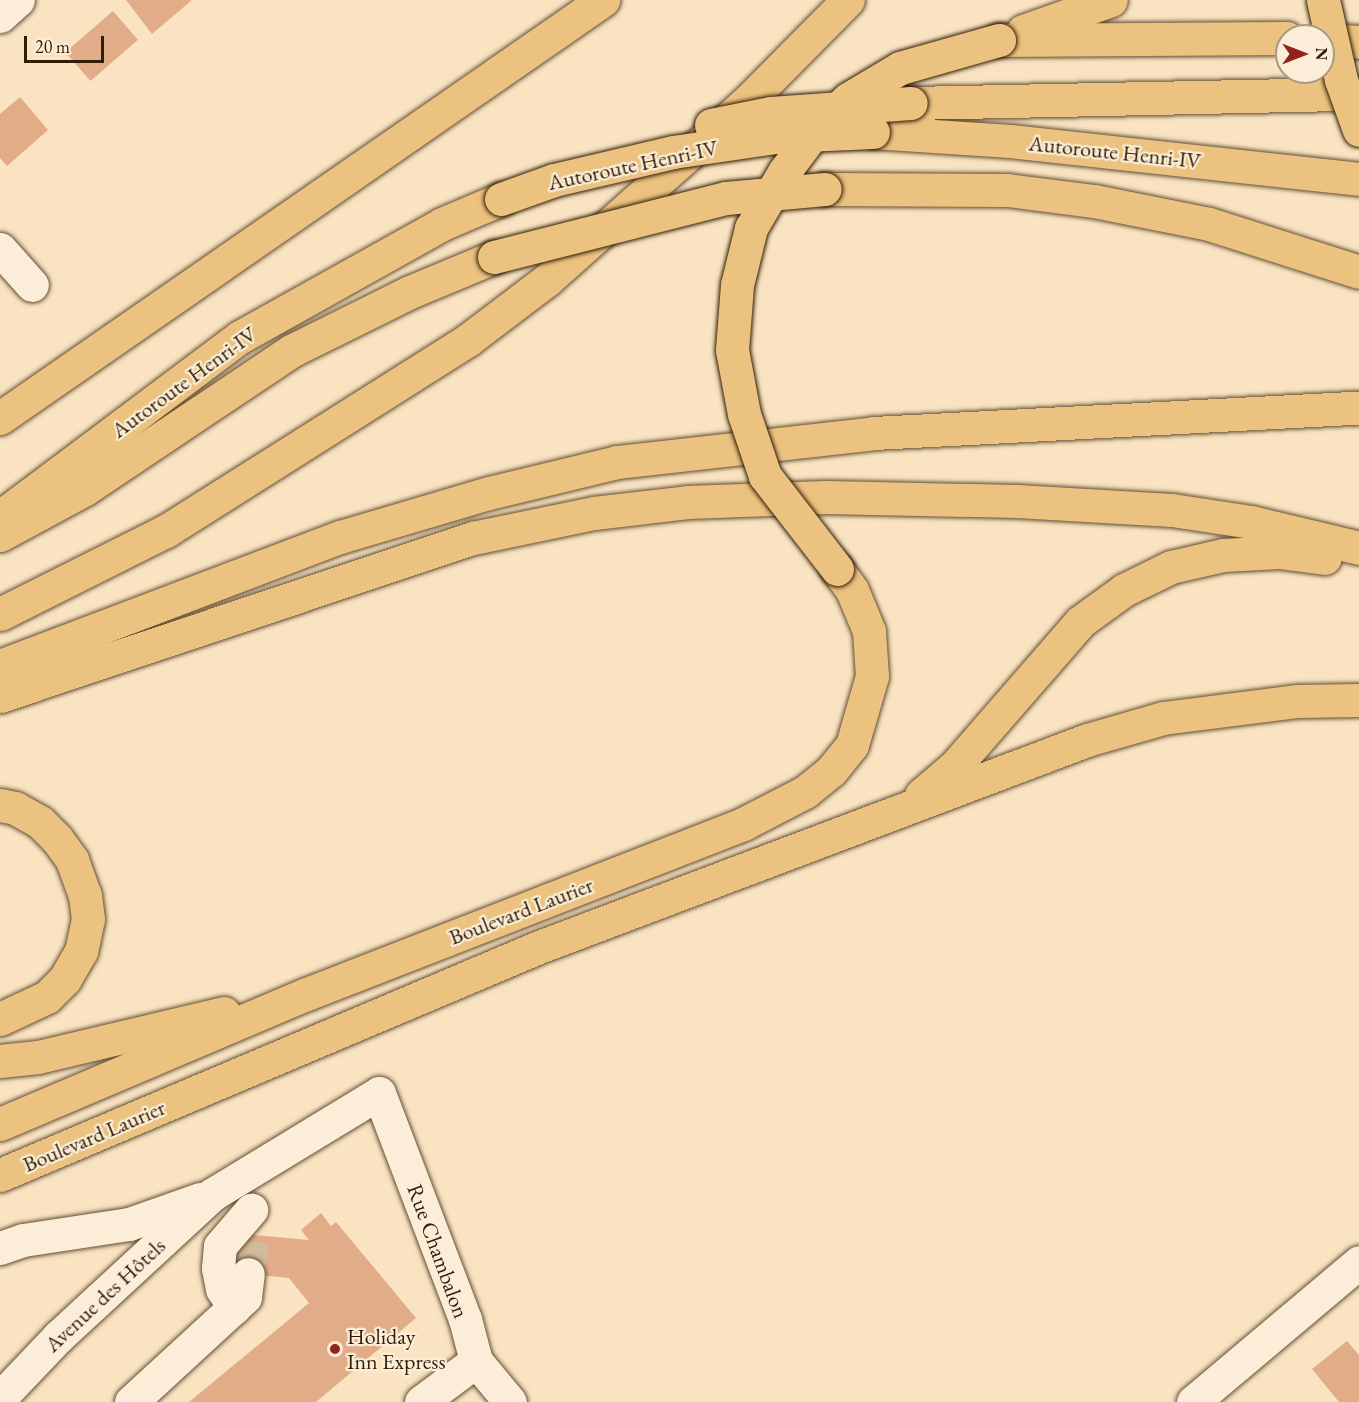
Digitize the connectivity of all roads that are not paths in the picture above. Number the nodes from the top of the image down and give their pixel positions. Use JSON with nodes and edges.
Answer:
{"nodes":[{"id":1,"x":18,"y":0,"type":"edge"},
{"id":2,"x":603,"y":0,"type":"edge"},
{"id":3,"x":848,"y":0,"type":"edge"},
{"id":4,"x":1111,"y":0,"type":"edge"},
{"id":5,"x":1323,"y":0,"type":"edge"},
{"id":6,"x":0,"y":16,"type":"edge"},
{"id":7,"x":1275,"y":38,"type":"edge"},
{"id":8,"x":999,"y":40,"type":"junction"},
{"id":9,"x":1335,"y":41,"type":"edge"},
{"id":10,"x":1359,"y":42,"type":"edge"},
{"id":11,"x":1359,"y":94,"type":"edge"},
{"id":12,"x":1359,"y":130,"type":"edge"},
{"id":13,"x":1359,"y":179,"type":"edge"},
{"id":14,"x":554,"y":180,"type":"junction"},
{"id":15,"x":0,"y":249,"type":"edge"},
{"id":16,"x":1359,"y":272,"type":"edge"},
{"id":17,"x":32,"y":285,"type":"dead end"},
{"id":18,"x":1359,"y":408,"type":"edge"},
{"id":19,"x":0,"y":418,"type":"edge"},
{"id":20,"x":0,"y":517,"type":"edge"},
{"id":21,"x":0,"y":536,"type":"edge"},
{"id":22,"x":1359,"y":548,"type":"edge"},
{"id":23,"x":1359,"y":565,"type":"edge"},
{"id":24,"x":0,"y":614,"type":"edge"},
{"id":25,"x":0,"y":666,"type":"edge"},
{"id":26,"x":0,"y":696,"type":"edge"},
{"id":27,"x":1359,"y":700,"type":"edge"},
{"id":28,"x":0,"y":805,"type":"edge"},
{"id":29,"x":821,"y":841,"type":"junction"},
{"id":30,"x":308,"y":994,"type":"junction"},
{"id":31,"x":0,"y":1019,"type":"edge"},
{"id":32,"x":0,"y":1061,"type":"edge"},
{"id":33,"x":379,"y":1093,"type":"joint"},
{"id":34,"x":0,"y":1124,"type":"edge"},
{"id":35,"x":9,"y":1174,"type":"edge"},
{"id":36,"x":225,"y":1185,"type":"junction"},
{"id":37,"x":0,"y":1248,"type":"edge"},
{"id":38,"x":1357,"y":1268,"type":"edge"},
{"id":39,"x":248,"y":1274,"type":"tunnel mouth"},
{"id":40,"x":234,"y":1308,"type":"junction"},
{"id":41,"x":476,"y":1361,"type":"junction"},
{"id":42,"x":0,"y":1398,"type":"edge"},
{"id":43,"x":131,"y":1402,"type":"edge"},
{"id":44,"x":421,"y":1402,"type":"edge"},
{"id":45,"x":510,"y":1402,"type":"edge"},
{"id":46,"x":1193,"y":1402,"type":"edge"}],
"edges":[{"from":1,"to":6,"type":"street"},
{"from":2,"to":19,"type":"highway"},
{"from":3,"to":24,"type":"highway"},
{"from":4,"to":8,"type":"highway"},
{"from":5,"to":12,"type":"highway","bridge":true},
{"from":7,"to":8,"type":"highway"},
{"from":8,"to":30,"type":"highway","name":"Boulevard Laurier","bridge":true},
{"from":9,"to":10,"type":"highway"},
{"from":11,"to":14,"type":"highway","bridge":true},
{"from":13,"to":14,"type":"highway","name":"Autoroute Henri-IV","bridge":true},
{"from":14,"to":20,"type":"highway","name":"Autoroute Henri-IV","bridge":true},
{"from":15,"to":17,"type":"street"},
{"from":16,"to":21,"type":"highway","bridge":true},
{"from":18,"to":25,"type":"highway"},
{"from":22,"to":26,"type":"highway"},
{"from":23,"to":29,"type":"highway"},
{"from":27,"to":29,"type":"highway"},
{"from":28,"to":31,"type":"highway"},
{"from":29,"to":35,"type":"highway","name":"Boulevard Laurier"},
{"from":30,"to":32,"type":"highway"},
{"from":30,"to":34,"type":"highway","name":"Boulevard Laurier"},
{"from":33,"to":36,"type":"street","name":"Avenue des Hôtels"},
{"from":33,"to":41,"type":"street","name":"Rue Chambalon"},
{"from":36,"to":37,"type":"street","name":"Avenue des Hôtels"},
{"from":36,"to":40,"type":"street"},
{"from":36,"to":42,"type":"street","name":"Avenue des Hôtels"},
{"from":38,"to":46,"type":"street"},
{"from":39,"to":40,"type":"street"},
{"from":40,"to":43,"type":"street"},
{"from":41,"to":44,"type":"street"},
{"from":41,"to":45,"type":"street","name":"Rue Chambalon"}]}
